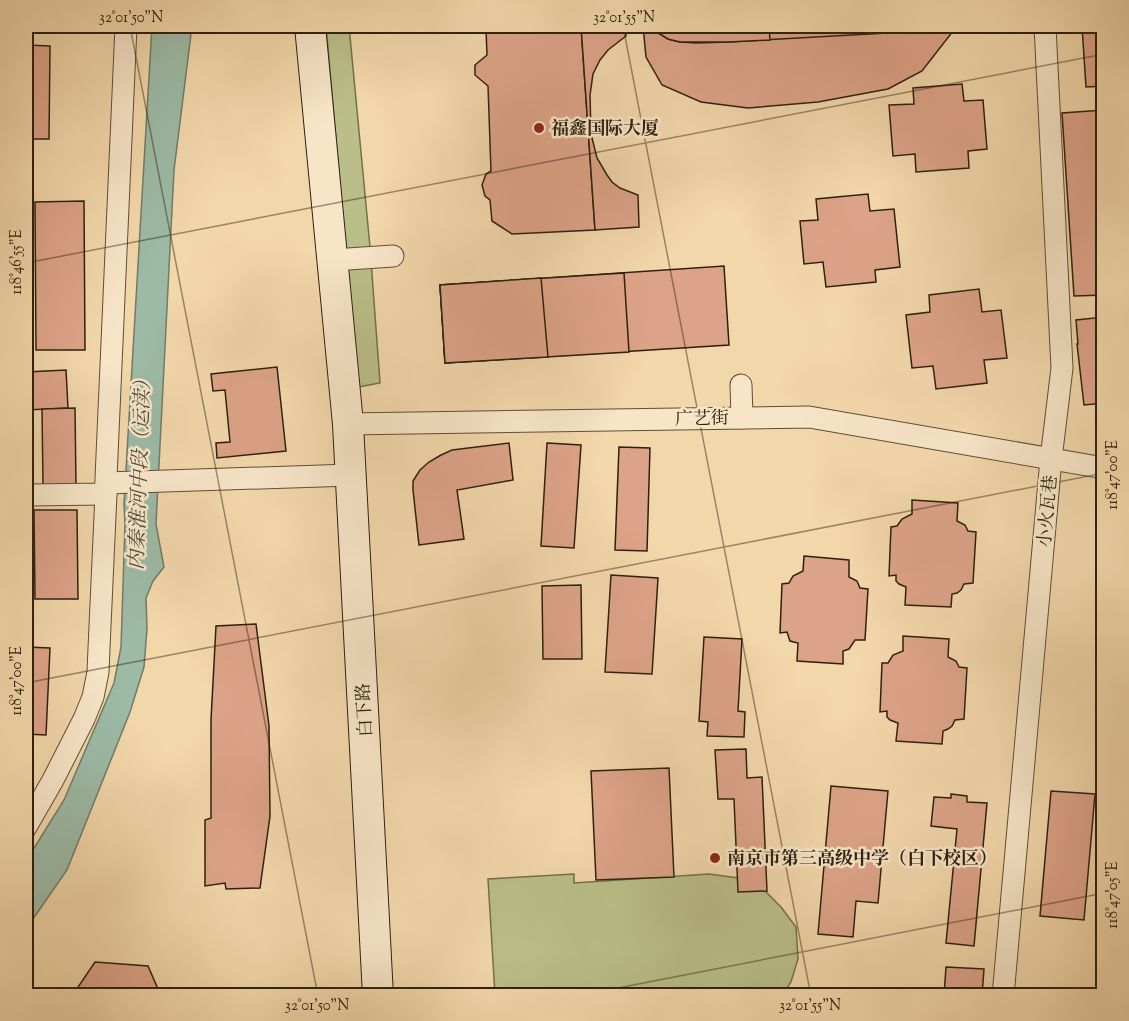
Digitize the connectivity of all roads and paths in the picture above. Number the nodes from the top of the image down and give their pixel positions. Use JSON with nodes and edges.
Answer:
{"nodes":[{"id":1,"x":126,"y":26,"type":"edge"},
{"id":2,"x":310,"y":26,"type":"edge"},
{"id":3,"x":1045,"y":26,"type":"edge"},
{"id":4,"x":393,"y":256,"type":"dead end"},
{"id":5,"x":333,"y":260,"type":"junction"},
{"id":6,"x":741,"y":385,"type":"dead end"},
{"id":7,"x":742,"y":418,"type":"junction"},
{"id":8,"x":348,"y":424,"type":"junction"},
{"id":9,"x":1051,"y":459,"type":"junction"},
{"id":10,"x":1104,"y":468,"type":"edge"},
{"id":11,"x":351,"y":475,"type":"junction"},
{"id":12,"x":106,"y":488,"type":"junction"},
{"id":13,"x":26,"y":495,"type":"edge"},
{"id":14,"x":26,"y":827,"type":"edge"},
{"id":15,"x":378,"y":996,"type":"edge"},
{"id":16,"x":1003,"y":996,"type":"edge"}],
"edges":[{"from":1,"to":12,"type":"street"},
{"from":2,"to":5,"type":"main road","name":"白下路"},
{"from":3,"to":9,"type":"street","name":"小火瓦巷"},
{"from":4,"to":5,"type":"street"},
{"from":5,"to":8,"type":"main road","name":"白下路"},
{"from":6,"to":7,"type":"street"},
{"from":7,"to":8,"type":"street","name":"广艺街"},
{"from":7,"to":9,"type":"street","name":"广艺街"},
{"from":8,"to":11,"type":"main road","name":"白下路"},
{"from":9,"to":10,"type":"street","name":"广艺街"},
{"from":9,"to":16,"type":"street","name":"小火瓦巷"},
{"from":11,"to":12,"type":"street"},
{"from":11,"to":15,"type":"main road","name":"白下路"},
{"from":12,"to":13,"type":"street"},
{"from":12,"to":14,"type":"street"}]}
